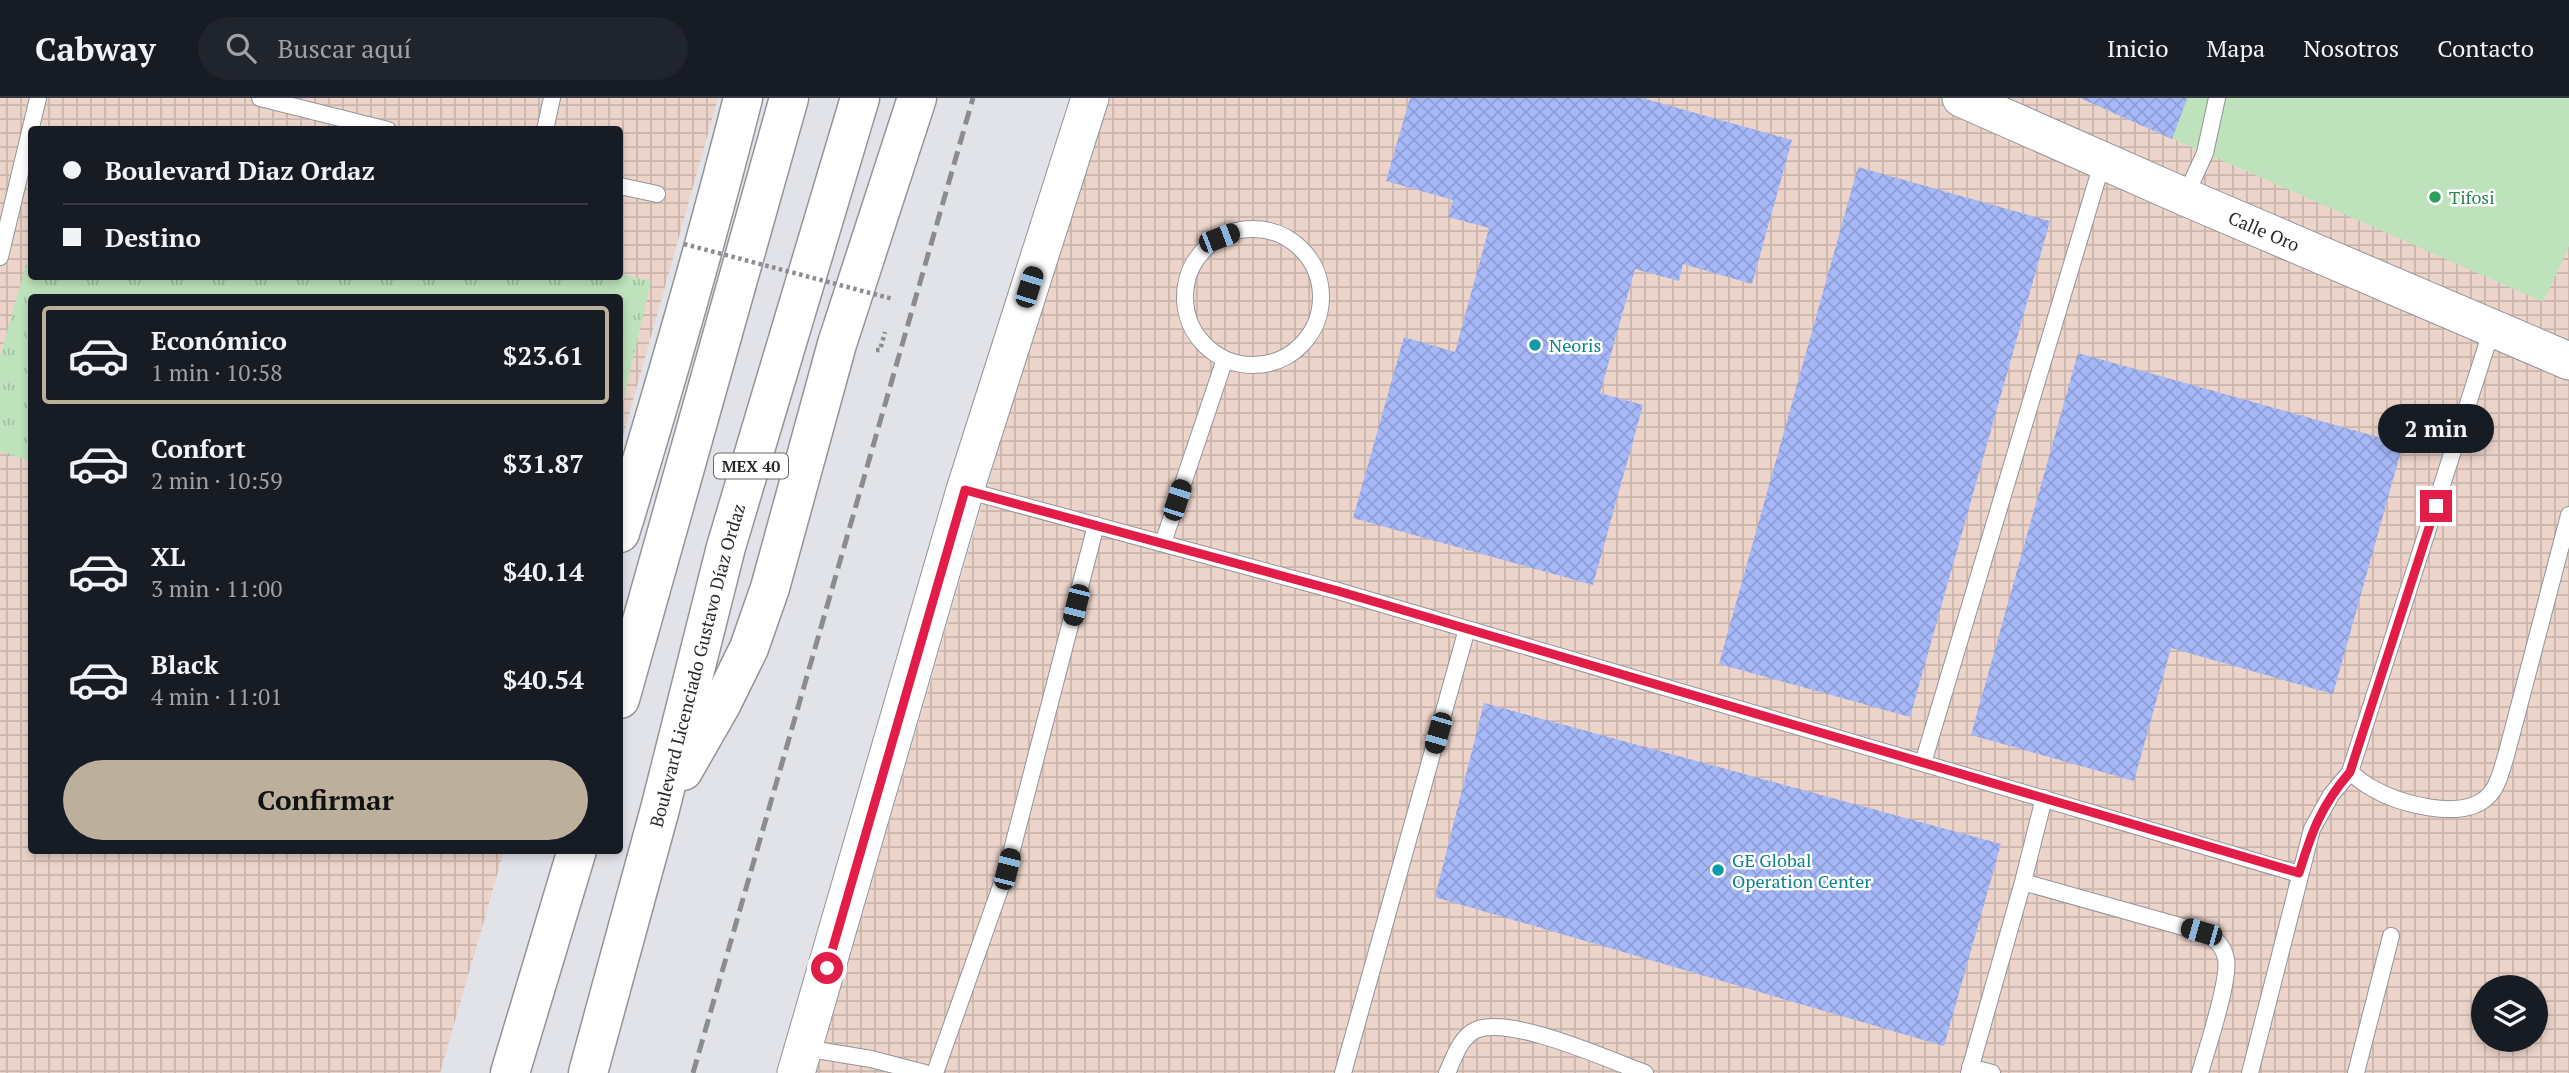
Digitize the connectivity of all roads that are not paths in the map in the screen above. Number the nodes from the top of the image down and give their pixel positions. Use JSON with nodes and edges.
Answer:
{"nodes":[{"id":1,"x":38,"y":98,"type":"edge"},
{"id":2,"x":260,"y":98,"type":"edge"},
{"id":3,"x":552,"y":98,"type":"edge"},
{"id":4,"x":743,"y":98,"type":"edge"},
{"id":5,"x":917,"y":98,"type":"edge"},
{"id":6,"x":1090,"y":98,"type":"edge"},
{"id":7,"x":1961,"y":98,"type":"edge"},
{"id":8,"x":2217,"y":98,"type":"edge"},
{"id":9,"x":788,"y":99,"type":"edge"},
{"id":10,"x":857,"y":112,"type":"edge"},
{"id":11,"x":31,"y":126,"type":"edge"},
{"id":12,"x":372,"y":126,"type":"edge"},
{"id":13,"x":546,"y":126,"type":"edge"},
{"id":14,"x":28,"y":140,"type":"edge"},
{"id":15,"x":2103,"y":160,"type":"junction"},
{"id":16,"x":623,"y":187,"type":"edge"},
{"id":17,"x":657,"y":194,"type":"dead end"},
{"id":18,"x":2185,"y":197,"type":"junction"},
{"id":19,"x":0,"y":257,"type":"edge"},
{"id":20,"x":2492,"y":329,"type":"junction"},
{"id":21,"x":1225,"y":359,"type":"junction"},
{"id":22,"x":2569,"y":361,"type":"edge"},
{"id":23,"x":965,"y":490,"type":"junction"},
{"id":24,"x":2569,"y":515,"type":"edge"},
{"id":25,"x":623,"y":523,"type":"edge"},
{"id":26,"x":1096,"y":525,"type":"junction"},
{"id":27,"x":1163,"y":543,"type":"junction"},
{"id":28,"x":1467,"y":629,"type":"junction"},
{"id":29,"x":623,"y":688,"type":"edge"},
{"id":30,"x":1923,"y":763,"type":"junction"},
{"id":31,"x":2350,"y":772,"type":"junction"},
{"id":32,"x":2044,"y":798,"type":"junction"},
{"id":33,"x":660,"y":809,"type":"junction"},
{"id":34,"x":576,"y":854,"type":"edge"},
{"id":35,"x":2299,"y":873,"type":"junction"},
{"id":36,"x":2023,"y":882,"type":"junction"},
{"id":37,"x":2391,"y":936,"type":"dead end"},
{"id":38,"x":800,"y":1060,"type":"edge"},
{"id":39,"x":1969,"y":1070,"type":"edge"},
{"id":40,"x":510,"y":1073,"type":"edge"},
{"id":41,"x":588,"y":1073,"type":"edge"},
{"id":42,"x":925,"y":1073,"type":"edge"},
{"id":43,"x":935,"y":1073,"type":"edge"},
{"id":44,"x":1343,"y":1073,"type":"edge"},
{"id":45,"x":1447,"y":1073,"type":"edge"},
{"id":46,"x":1645,"y":1073,"type":"edge"},
{"id":47,"x":1992,"y":1073,"type":"edge"},
{"id":48,"x":2200,"y":1073,"type":"edge"},
{"id":49,"x":2249,"y":1073,"type":"edge"},
{"id":50,"x":2356,"y":1073,"type":"edge"}],
"edges":[{"from":1,"to":11,"type":"lane"},
{"from":2,"to":12,"type":"lane"},
{"from":3,"to":13,"type":"lane"},
{"from":4,"to":25,"type":"main road"},
{"from":5,"to":33,"type":"main road"},
{"from":6,"to":23,"type":"street"},
{"from":7,"to":15,"type":"street","name":"Calle Oro"},
{"from":8,"to":18,"type":"lane"},
{"from":9,"to":29,"type":"main road","number":"MEX 40"},
{"from":10,"to":33,"type":"main road","name":"Boulevard Licenciado Gustavo Díaz Ordaz","number":"MEX 40"},
{"from":14,"to":19,"type":"lane"},
{"from":15,"to":18,"type":"street","name":"Calle Oro"},
{"from":15,"to":30,"type":"lane"},
{"from":16,"to":17,"type":"lane"},
{"from":18,"to":20,"type":"street","name":"Calle Oro"},
{"from":20,"to":22,"type":"street","name":"Calle Oro"},
{"from":20,"to":31,"type":"lane"},
{"from":21,"to":21,"type":"lane"},
{"from":21,"to":27,"type":"lane"},
{"from":23,"to":26,"type":"lane"},
{"from":23,"to":38,"type":"street"},
{"from":24,"to":31,"type":"lane"},
{"from":26,"to":27,"type":"lane"},
{"from":26,"to":43,"type":"lane"},
{"from":27,"to":28,"type":"lane"},
{"from":28,"to":30,"type":"lane"},
{"from":28,"to":44,"type":"lane"},
{"from":30,"to":32,"type":"lane"},
{"from":31,"to":35,"type":"lane"},
{"from":32,"to":35,"type":"lane"},
{"from":32,"to":36,"type":"lane"},
{"from":33,"to":41,"type":"main road","name":"Boulevard Licenciado Gustavo Díaz Ordaz","number":"MEX 40"},
{"from":34,"to":40,"type":"main road"},
{"from":35,"to":49,"type":"lane"},
{"from":36,"to":39,"type":"lane"},
{"from":36,"to":48,"type":"lane"},
{"from":37,"to":50,"type":"lane"},
{"from":38,"to":42,"type":"lane"},
{"from":39,"to":47,"type":"lane"},
{"from":45,"to":46,"type":"lane"}]}
